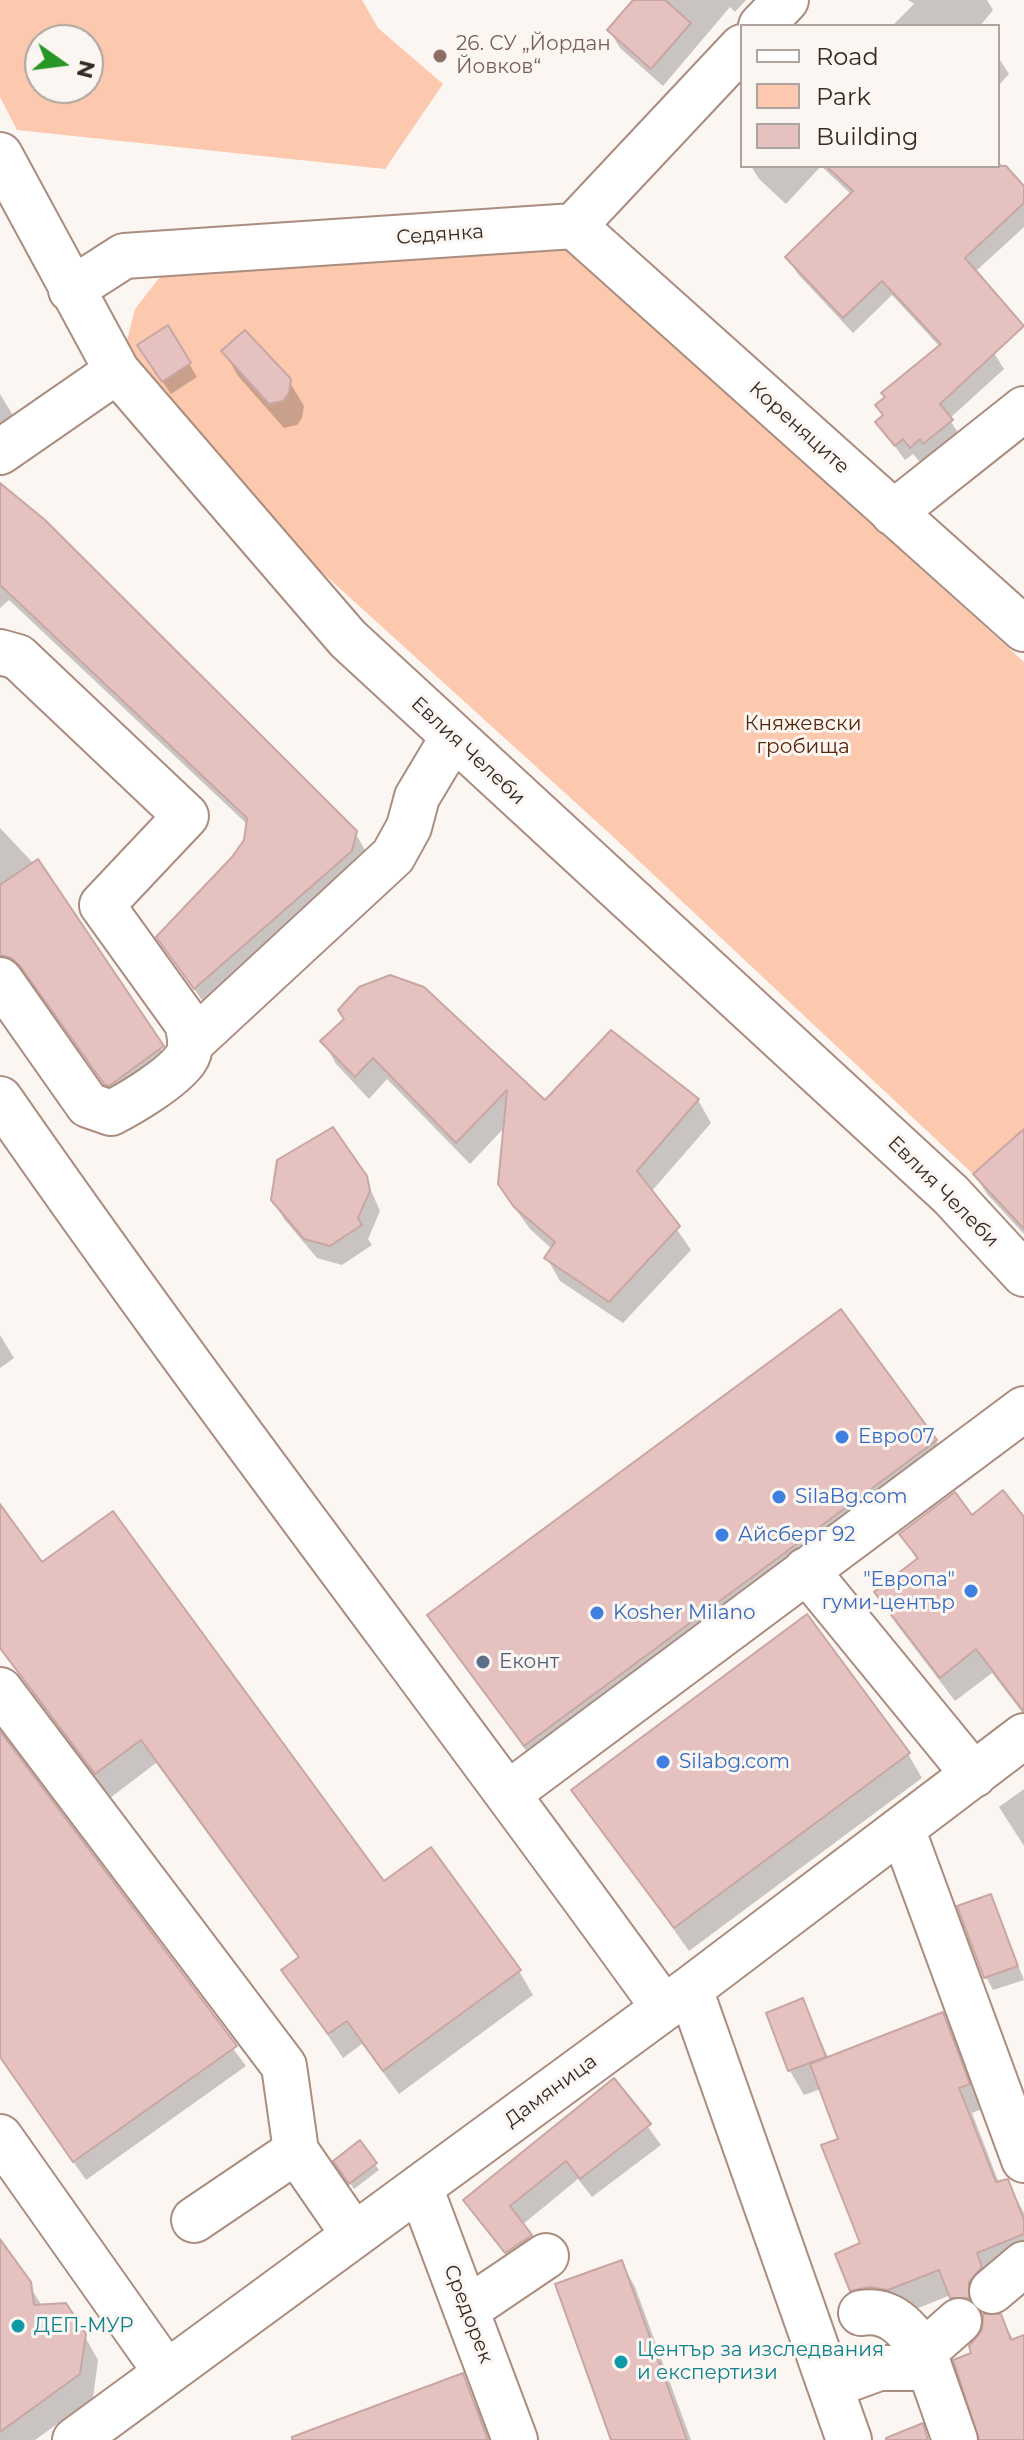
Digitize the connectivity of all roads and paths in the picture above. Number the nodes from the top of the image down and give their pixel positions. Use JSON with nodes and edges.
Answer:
{"nodes":[{"id":1,"x":786,"y":0,"type":"edge"},
{"id":2,"x":763,"y":24,"type":"edge"},
{"id":3,"x":740,"y":49,"type":"edge"},
{"id":4,"x":3,"y":169,"type":"edge"},
{"id":5,"x":574,"y":226,"type":"junction"},
{"id":6,"x":71,"y":290,"type":"junction"},
{"id":7,"x":117,"y":371,"type":"junction"},
{"id":8,"x":1024,"y":409,"type":"edge"},
{"id":9,"x":0,"y":452,"type":"edge"},
{"id":10,"x":893,"y":513,"type":"junction"},
{"id":11,"x":1024,"y":629,"type":"edge"},
{"id":12,"x":0,"y":652,"type":"edge"},
{"id":13,"x":453,"y":737,"type":"junction"},
{"id":14,"x":0,"y":980,"type":"edge"},
{"id":15,"x":191,"y":1043,"type":"junction"},
{"id":16,"x":0,"y":1099,"type":"edge"},
{"id":17,"x":1024,"y":1274,"type":"edge"},
{"id":18,"x":1024,"y":1409,"type":"edge"},
{"id":19,"x":806,"y":1570,"type":"junction"},
{"id":20,"x":0,"y":1690,"type":"edge"},
{"id":21,"x":1024,"y":1736,"type":"edge"},
{"id":22,"x":974,"y":1775,"type":"junction"},
{"id":23,"x":509,"y":1793,"type":"junction"},
{"id":24,"x":903,"y":1831,"type":"junction"},
{"id":25,"x":677,"y":1998,"type":"junction"},
{"id":26,"x":1009,"y":2085,"type":"edge"},
{"id":27,"x":0,"y":2137,"type":"edge"},
{"id":28,"x":296,"y":2151,"type":"junction"},
{"id":29,"x":1024,"y":2160,"type":"edge"},
{"id":30,"x":420,"y":2187,"type":"junction"},
{"id":31,"x":194,"y":2220,"type":"dead end"},
{"id":32,"x":354,"y":2235,"type":"junction"},
{"id":33,"x":546,"y":2256,"type":"dead end"},
{"id":34,"x":466,"y":2310,"type":"junction"},
{"id":35,"x":861,"y":2313,"type":"dead end"},
{"id":36,"x":959,"y":2321,"type":"dead end"},
{"id":37,"x":166,"y":2372,"type":"junction"},
{"id":38,"x":931,"y":2372,"type":"junction"},
{"id":39,"x":839,"y":2413,"type":"edge"},
{"id":40,"x":75,"y":2440,"type":"edge"},
{"id":41,"x":515,"y":2440,"type":"edge"},
{"id":42,"x":955,"y":2440,"type":"edge"}],
"edges":[{"from":1,"to":2,"type":"street"},
{"from":3,"to":5,"type":"street"},
{"from":4,"to":6,"type":"street","name":"Евлия Челеби"},
{"from":5,"to":6,"type":"street","name":"Седянка"},
{"from":5,"to":10,"type":"street","name":"Кореняците"},
{"from":6,"to":7,"type":"street","name":"Евлия Челеби"},
{"from":7,"to":9,"type":"street"},
{"from":7,"to":13,"type":"street","name":"Евлия Челеби"},
{"from":8,"to":10,"type":"street"},
{"from":10,"to":11,"type":"street","name":"Кореняците"},
{"from":12,"to":15,"type":"street"},
{"from":13,"to":15,"type":"street"},
{"from":13,"to":17,"type":"street","name":"Евлия Челеби"},
{"from":14,"to":15,"type":"street"},
{"from":16,"to":23,"type":"street"},
{"from":18,"to":19,"type":"street"},
{"from":19,"to":22,"type":"street"},
{"from":19,"to":23,"type":"street"},
{"from":20,"to":28,"type":"street"},
{"from":21,"to":22,"type":"street","name":"Дамяница"},
{"from":22,"to":24,"type":"street","name":"Дамяница"},
{"from":23,"to":25,"type":"street"},
{"from":24,"to":25,"type":"street","name":"Дамяница"},
{"from":24,"to":26,"type":"street"},
{"from":25,"to":30,"type":"street","name":"Дамяница"},
{"from":25,"to":39,"type":"street"},
{"from":26,"to":29,"type":"street"},
{"from":27,"to":37,"type":"street"},
{"from":28,"to":31,"type":"street"},
{"from":28,"to":32,"type":"street"},
{"from":30,"to":32,"type":"street","name":"Дамяница"},
{"from":30,"to":34,"type":"street","name":"Средорек"},
{"from":32,"to":37,"type":"street","name":"Дамяница"},
{"from":33,"to":34,"type":"street"},
{"from":34,"to":41,"type":"street","name":"Средорек"},
{"from":35,"to":38,"type":"street"},
{"from":36,"to":38,"type":"street"},
{"from":37,"to":40,"type":"street","name":"Дамяница"},
{"from":38,"to":39,"type":"street"},
{"from":38,"to":42,"type":"street"}]}
